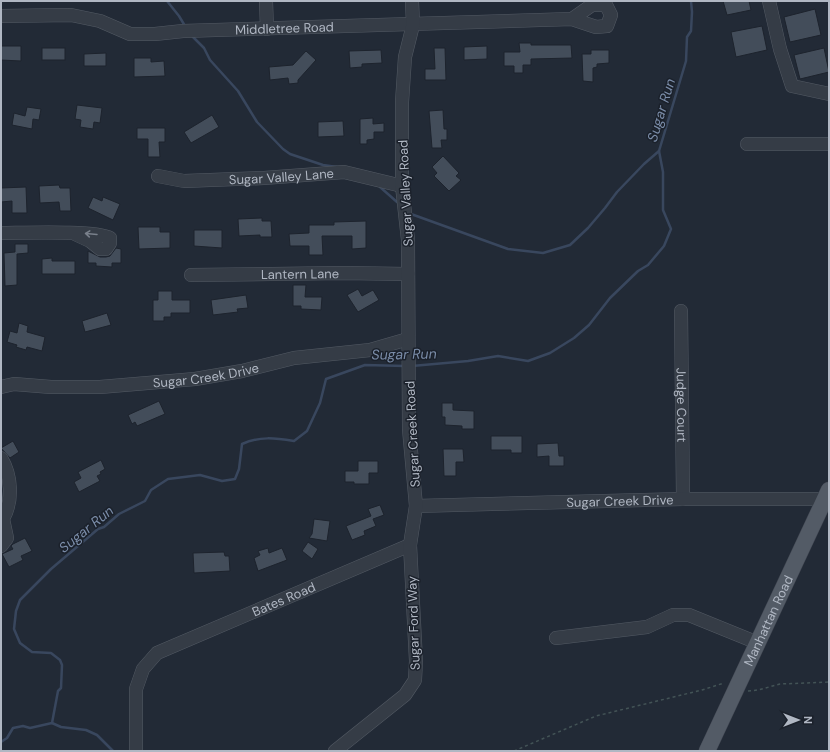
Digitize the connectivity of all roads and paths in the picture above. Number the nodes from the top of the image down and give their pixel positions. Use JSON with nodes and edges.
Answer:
{"nodes":[{"id":1,"x":266,"y":1,"type":"edge"},
{"id":2,"x":412,"y":1,"type":"edge"},
{"id":3,"x":769,"y":1,"type":"edge"},
{"id":4,"x":1,"y":16,"type":"edge"},
{"id":5,"x":572,"y":19,"type":"dead end"},
{"id":6,"x":413,"y":25,"type":"junction"},
{"id":7,"x":267,"y":29,"type":"junction"},
{"id":8,"x":829,"y":94,"type":"edge"},
{"id":9,"x":747,"y":144,"type":"dead end"},
{"id":10,"x":829,"y":144,"type":"edge"},
{"id":11,"x":158,"y":176,"type":"dead end"},
{"id":12,"x":402,"y":186,"type":"junction"},
{"id":13,"x":1,"y":233,"type":"edge"},
{"id":14,"x":75,"y":234,"type":"dead end"},
{"id":15,"x":408,"y":274,"type":"junction"},
{"id":16,"x":191,"y":275,"type":"dead end"},
{"id":17,"x":681,"y":311,"type":"dead end"},
{"id":18,"x":408,"y":344,"type":"junction"},
{"id":19,"x":1,"y":387,"type":"edge"},
{"id":20,"x":1,"y":458,"type":"edge"},
{"id":21,"x":827,"y":494,"type":"edge"},
{"id":22,"x":683,"y":499,"type":"junction"},
{"id":23,"x":416,"y":506,"type":"junction"},
{"id":24,"x":410,"y":545,"type":"junction"},
{"id":25,"x":1,"y":546,"type":"edge"},
{"id":26,"x":556,"y":638,"type":"dead end"},
{"id":27,"x":758,"y":643,"type":"junction"},
{"id":28,"x":829,"y":682,"type":"edge"},
{"id":29,"x":736,"y":687,"type":"junction"},
{"id":30,"x":136,"y":751,"type":"edge"},
{"id":31,"x":335,"y":751,"type":"edge"},
{"id":32,"x":514,"y":751,"type":"edge"},
{"id":33,"x":707,"y":751,"type":"edge"}],
"edges":[{"from":1,"to":7,"type":"street"},
{"from":2,"to":6,"type":"street","name":"Sugar Valley Road"},
{"from":3,"to":8,"type":"street"},
{"from":4,"to":7,"type":"street","name":"Middletree Road"},
{"from":5,"to":6,"type":"street","name":"Middletree Road"},
{"from":6,"to":7,"type":"street","name":"Middletree Road"},
{"from":6,"to":12,"type":"street","name":"Sugar Valley Road"},
{"from":9,"to":10,"type":"street"},
{"from":11,"to":12,"type":"street","name":"Sugar Valley Lane"},
{"from":12,"to":15,"type":"street","name":"Sugar Valley Road"},
{"from":13,"to":14,"type":"street"},
{"from":15,"to":16,"type":"street","name":"Lantern Lane"},
{"from":15,"to":18,"type":"street","name":"Sugar Valley Road"},
{"from":17,"to":22,"type":"street","name":"Judge Court"},
{"from":18,"to":19,"type":"street","name":"Sugar Creek Drive"},
{"from":18,"to":23,"type":"street","name":"Sugar Creek Road"},
{"from":20,"to":25,"type":"street"},
{"from":21,"to":22,"type":"street","name":"Sugar Creek Drive"},
{"from":21,"to":27,"type":"main road","name":"Manhattan Road"},
{"from":22,"to":23,"type":"street","name":"Sugar Creek Drive"},
{"from":23,"to":24,"type":"street","name":"Sugar Ford Way"},
{"from":24,"to":30,"type":"street","name":"Bates Road"},
{"from":24,"to":31,"type":"street","name":"Sugar Ford Way"},
{"from":26,"to":27,"type":"street"},
{"from":27,"to":29,"type":"main road","name":"Manhattan Road"},
{"from":28,"to":29,"type":"path"},
{"from":29,"to":32,"type":"path"},
{"from":29,"to":33,"type":"main road","name":"Manhattan Road"}]}
